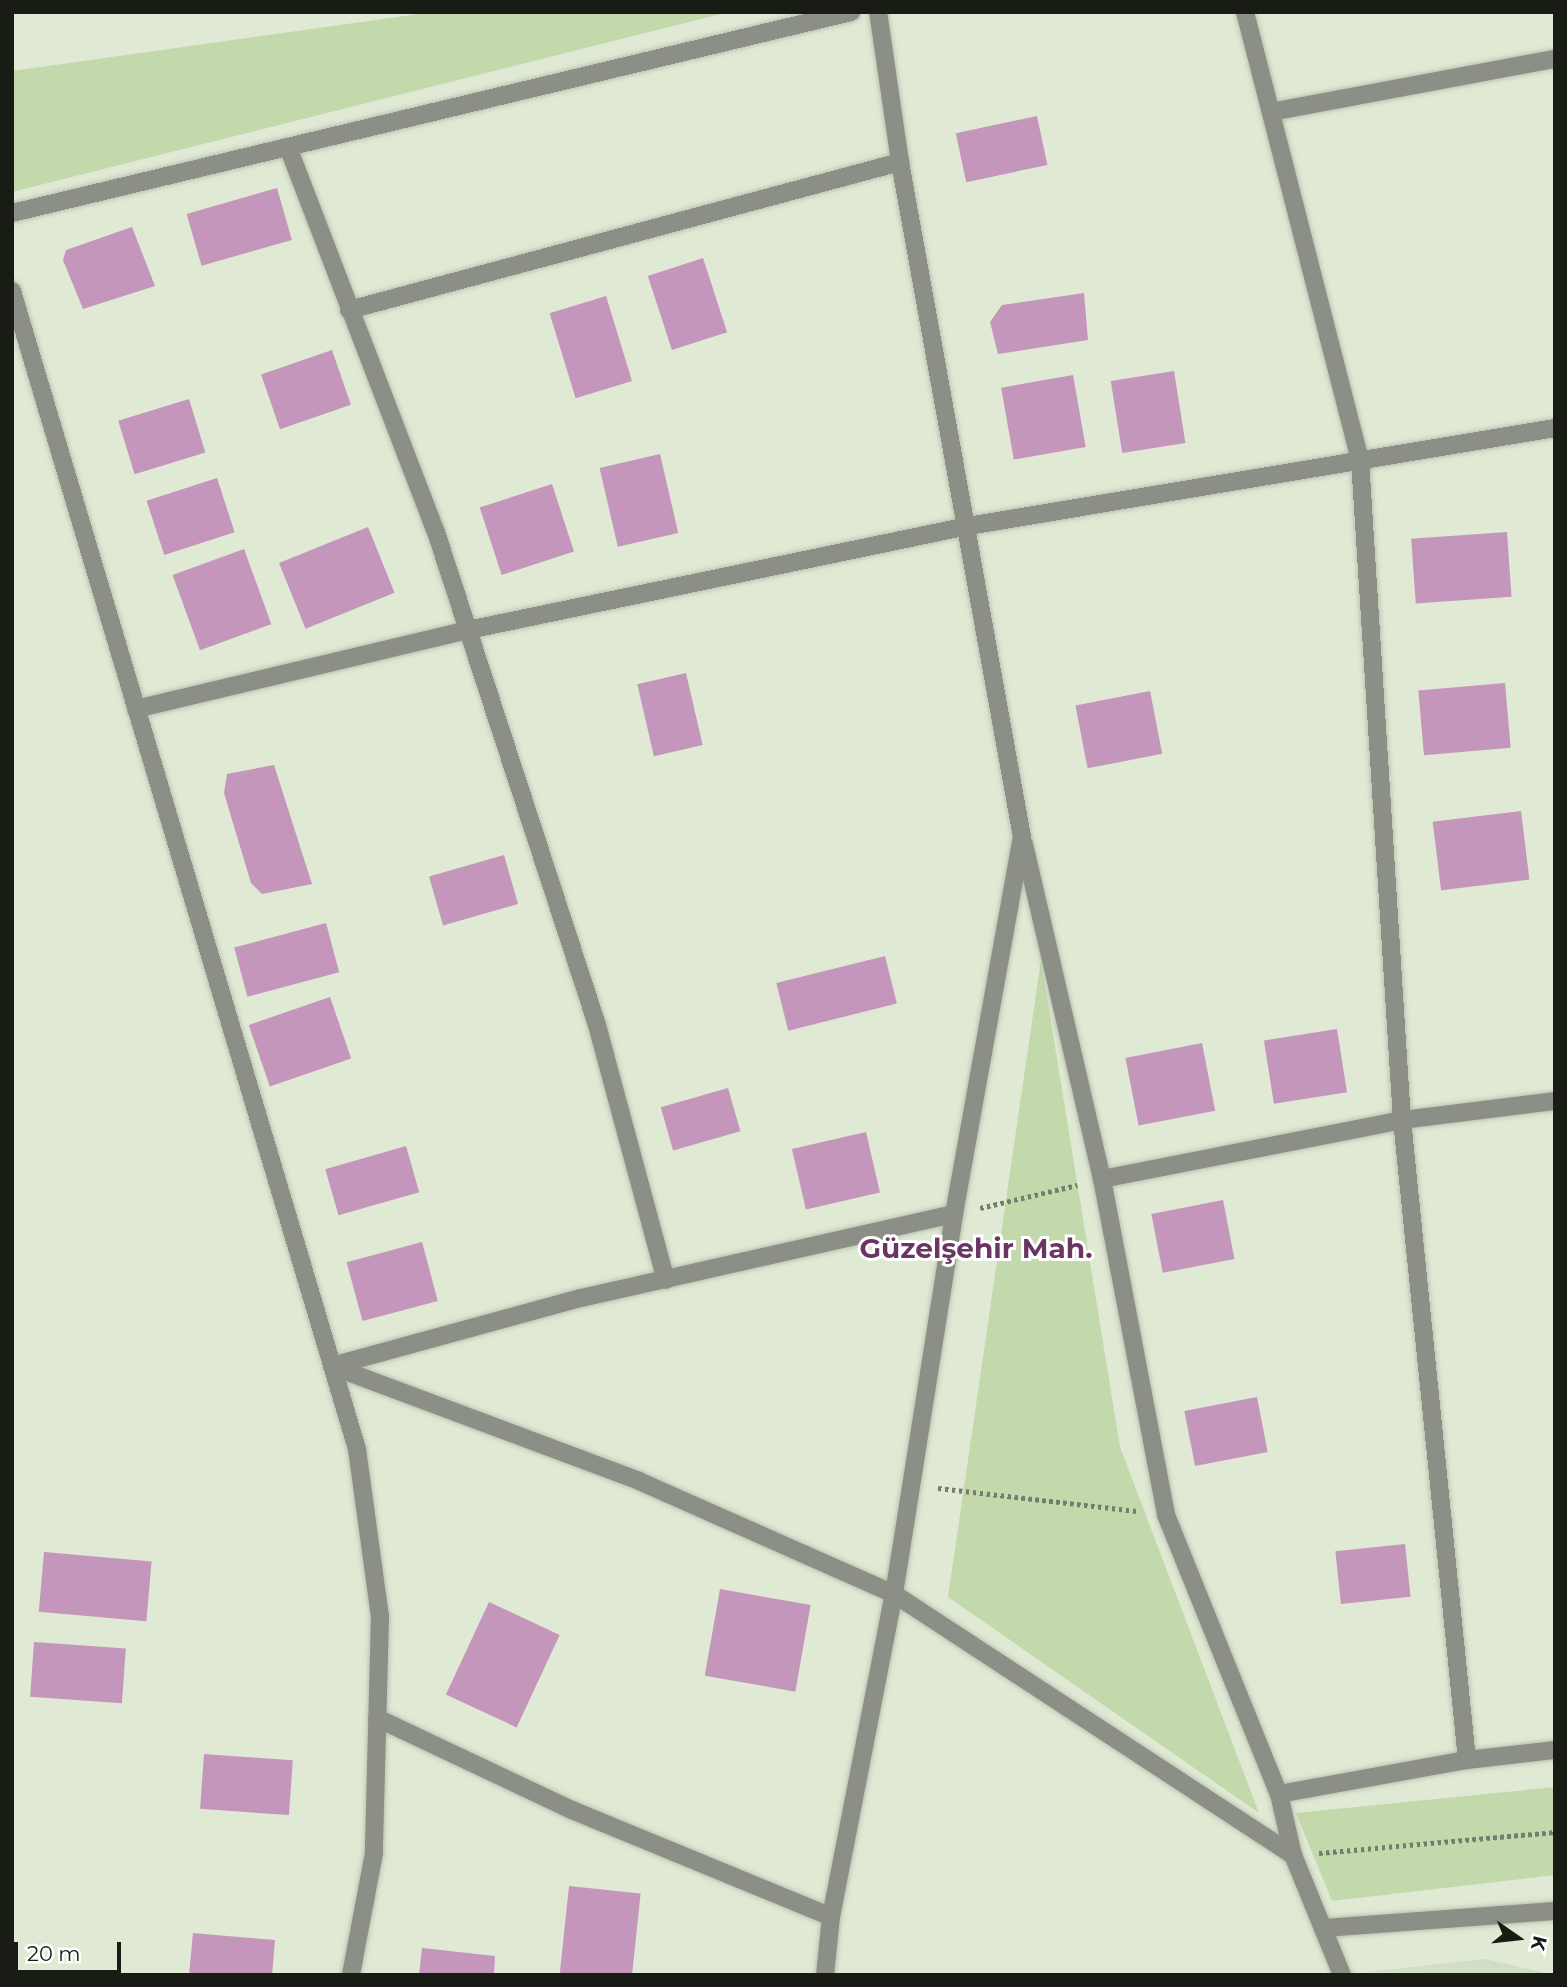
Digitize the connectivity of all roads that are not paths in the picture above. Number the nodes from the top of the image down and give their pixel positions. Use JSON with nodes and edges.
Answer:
{"nodes":[{"id":1,"x":851,"y":12,"type":"edge"},
{"id":2,"x":878,"y":12,"type":"edge"},
{"id":3,"x":1245,"y":12,"type":"edge"},
{"id":4,"x":1555,"y":59,"type":"edge"},
{"id":5,"x":1271,"y":112,"type":"junction"},
{"id":6,"x":288,"y":147,"type":"junction"},
{"id":7,"x":900,"y":162,"type":"junction"},
{"id":8,"x":12,"y":213,"type":"edge"},
{"id":9,"x":12,"y":291,"type":"edge"},
{"id":10,"x":349,"y":310,"type":"junction"},
{"id":11,"x":1555,"y":428,"type":"edge"},
{"id":12,"x":1360,"y":460,"type":"junction"},
{"id":13,"x":968,"y":526,"type":"junction"},
{"id":14,"x":468,"y":630,"type":"junction"},
{"id":15,"x":136,"y":709,"type":"junction"},
{"id":16,"x":1022,"y":837,"type":"junction"},
{"id":17,"x":1555,"y":1101,"type":"edge"},
{"id":18,"x":1402,"y":1120,"type":"junction"},
{"id":19,"x":1102,"y":1179,"type":"junction"},
{"id":20,"x":954,"y":1214,"type":"junction"},
{"id":21,"x":666,"y":1280,"type":"junction"},
{"id":22,"x":332,"y":1366,"type":"junction"},
{"id":23,"x":894,"y":1594,"type":"junction"},
{"id":24,"x":377,"y":1718,"type":"junction"},
{"id":25,"x":1555,"y":1750,"type":"edge"},
{"id":26,"x":1467,"y":1760,"type":"junction"},
{"id":27,"x":1279,"y":1794,"type":"junction"},
{"id":28,"x":1293,"y":1856,"type":"junction"},
{"id":29,"x":1555,"y":1910,"type":"edge"},
{"id":30,"x":831,"y":1917,"type":"junction"},
{"id":31,"x":1323,"y":1928,"type":"junction"},
{"id":32,"x":351,"y":1975,"type":"edge"},
{"id":33,"x":825,"y":1975,"type":"edge"},
{"id":34,"x":1342,"y":1975,"type":"edge"}],
"edges":[{"from":1,"to":6,"type":"street"},
{"from":2,"to":7,"type":"street"},
{"from":3,"to":5,"type":"street"},
{"from":4,"to":5,"type":"street"},
{"from":5,"to":12,"type":"street"},
{"from":6,"to":8,"type":"street"},
{"from":6,"to":10,"type":"street"},
{"from":7,"to":10,"type":"street"},
{"from":7,"to":13,"type":"street"},
{"from":9,"to":15,"type":"street"},
{"from":10,"to":14,"type":"street"},
{"from":11,"to":12,"type":"street"},
{"from":12,"to":13,"type":"street"},
{"from":12,"to":18,"type":"street"},
{"from":13,"to":14,"type":"street"},
{"from":13,"to":16,"type":"street"},
{"from":14,"to":15,"type":"street"},
{"from":14,"to":21,"type":"street"},
{"from":15,"to":22,"type":"street"},
{"from":16,"to":19,"type":"street"},
{"from":16,"to":20,"type":"street"},
{"from":17,"to":18,"type":"street"},
{"from":18,"to":19,"type":"street"},
{"from":18,"to":26,"type":"street"},
{"from":19,"to":27,"type":"street"},
{"from":20,"to":21,"type":"street"},
{"from":20,"to":23,"type":"street"},
{"from":21,"to":22,"type":"street"},
{"from":22,"to":23,"type":"street"},
{"from":22,"to":24,"type":"street"},
{"from":23,"to":28,"type":"street"},
{"from":23,"to":30,"type":"street"},
{"from":24,"to":30,"type":"street"},
{"from":24,"to":32,"type":"street"},
{"from":25,"to":26,"type":"street"},
{"from":26,"to":27,"type":"street"},
{"from":27,"to":28,"type":"street"},
{"from":28,"to":31,"type":"street"},
{"from":29,"to":31,"type":"street"},
{"from":30,"to":33,"type":"street"},
{"from":31,"to":34,"type":"street"}]}
